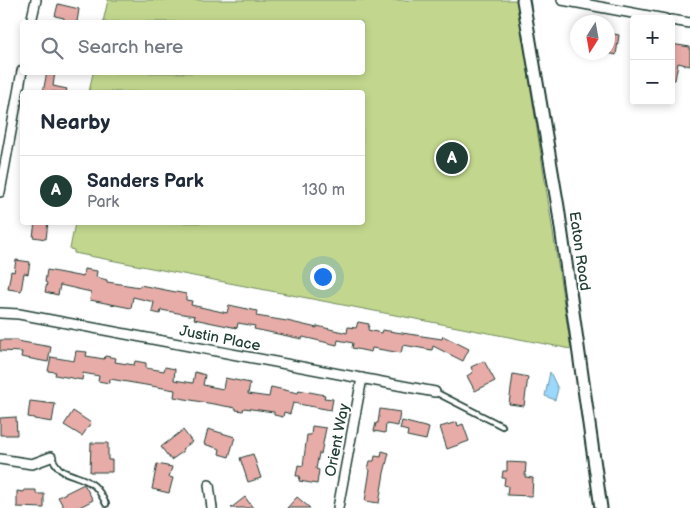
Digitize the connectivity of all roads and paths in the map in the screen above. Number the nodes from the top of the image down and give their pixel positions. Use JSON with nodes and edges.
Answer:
{"nodes":[{"id":1,"x":36,"y":0,"type":"edge"},
{"id":2,"x":524,"y":0,"type":"edge"},
{"id":3,"x":562,"y":0,"type":"edge"},
{"id":4,"x":643,"y":15,"type":"edge"},
{"id":5,"x":31,"y":20,"type":"edge"},
{"id":6,"x":675,"y":21,"type":"edge"},
{"id":7,"x":690,"y":23,"type":"edge"},
{"id":8,"x":21,"y":75,"type":"edge"},
{"id":9,"x":0,"y":192,"type":"edge"},
{"id":10,"x":0,"y":313,"type":"edge"},
{"id":11,"x":362,"y":378,"type":"junction"},
{"id":12,"x":435,"y":392,"type":"joint"},
{"id":13,"x":502,"y":426,"type":"dead end"},
{"id":14,"x":51,"y":457,"type":"joint"},
{"id":15,"x":0,"y":460,"type":"edge"},
{"id":16,"x":209,"y":485,"type":"dead end"},
{"id":17,"x":106,"y":504,"type":"dead end"},
{"id":18,"x":212,"y":508,"type":"edge"},
{"id":19,"x":338,"y":508,"type":"edge"},
{"id":20,"x":601,"y":508,"type":"edge"}],
"edges":[{"from":1,"to":5,"type":"street"},
{"from":2,"to":20,"type":"street","name":"Eaton Road"},
{"from":3,"to":4,"type":"street"},
{"from":6,"to":7,"type":"street"},
{"from":8,"to":9,"type":"street"},
{"from":10,"to":11,"type":"street","name":"Justin Place"},
{"from":11,"to":12,"type":"street","name":"Justin Place"},
{"from":11,"to":19,"type":"street","name":"Orient Way"},
{"from":12,"to":13,"type":"lane"},
{"from":14,"to":15,"type":"street"},
{"from":14,"to":17,"type":"lane"},
{"from":16,"to":18,"type":"street"}]}
